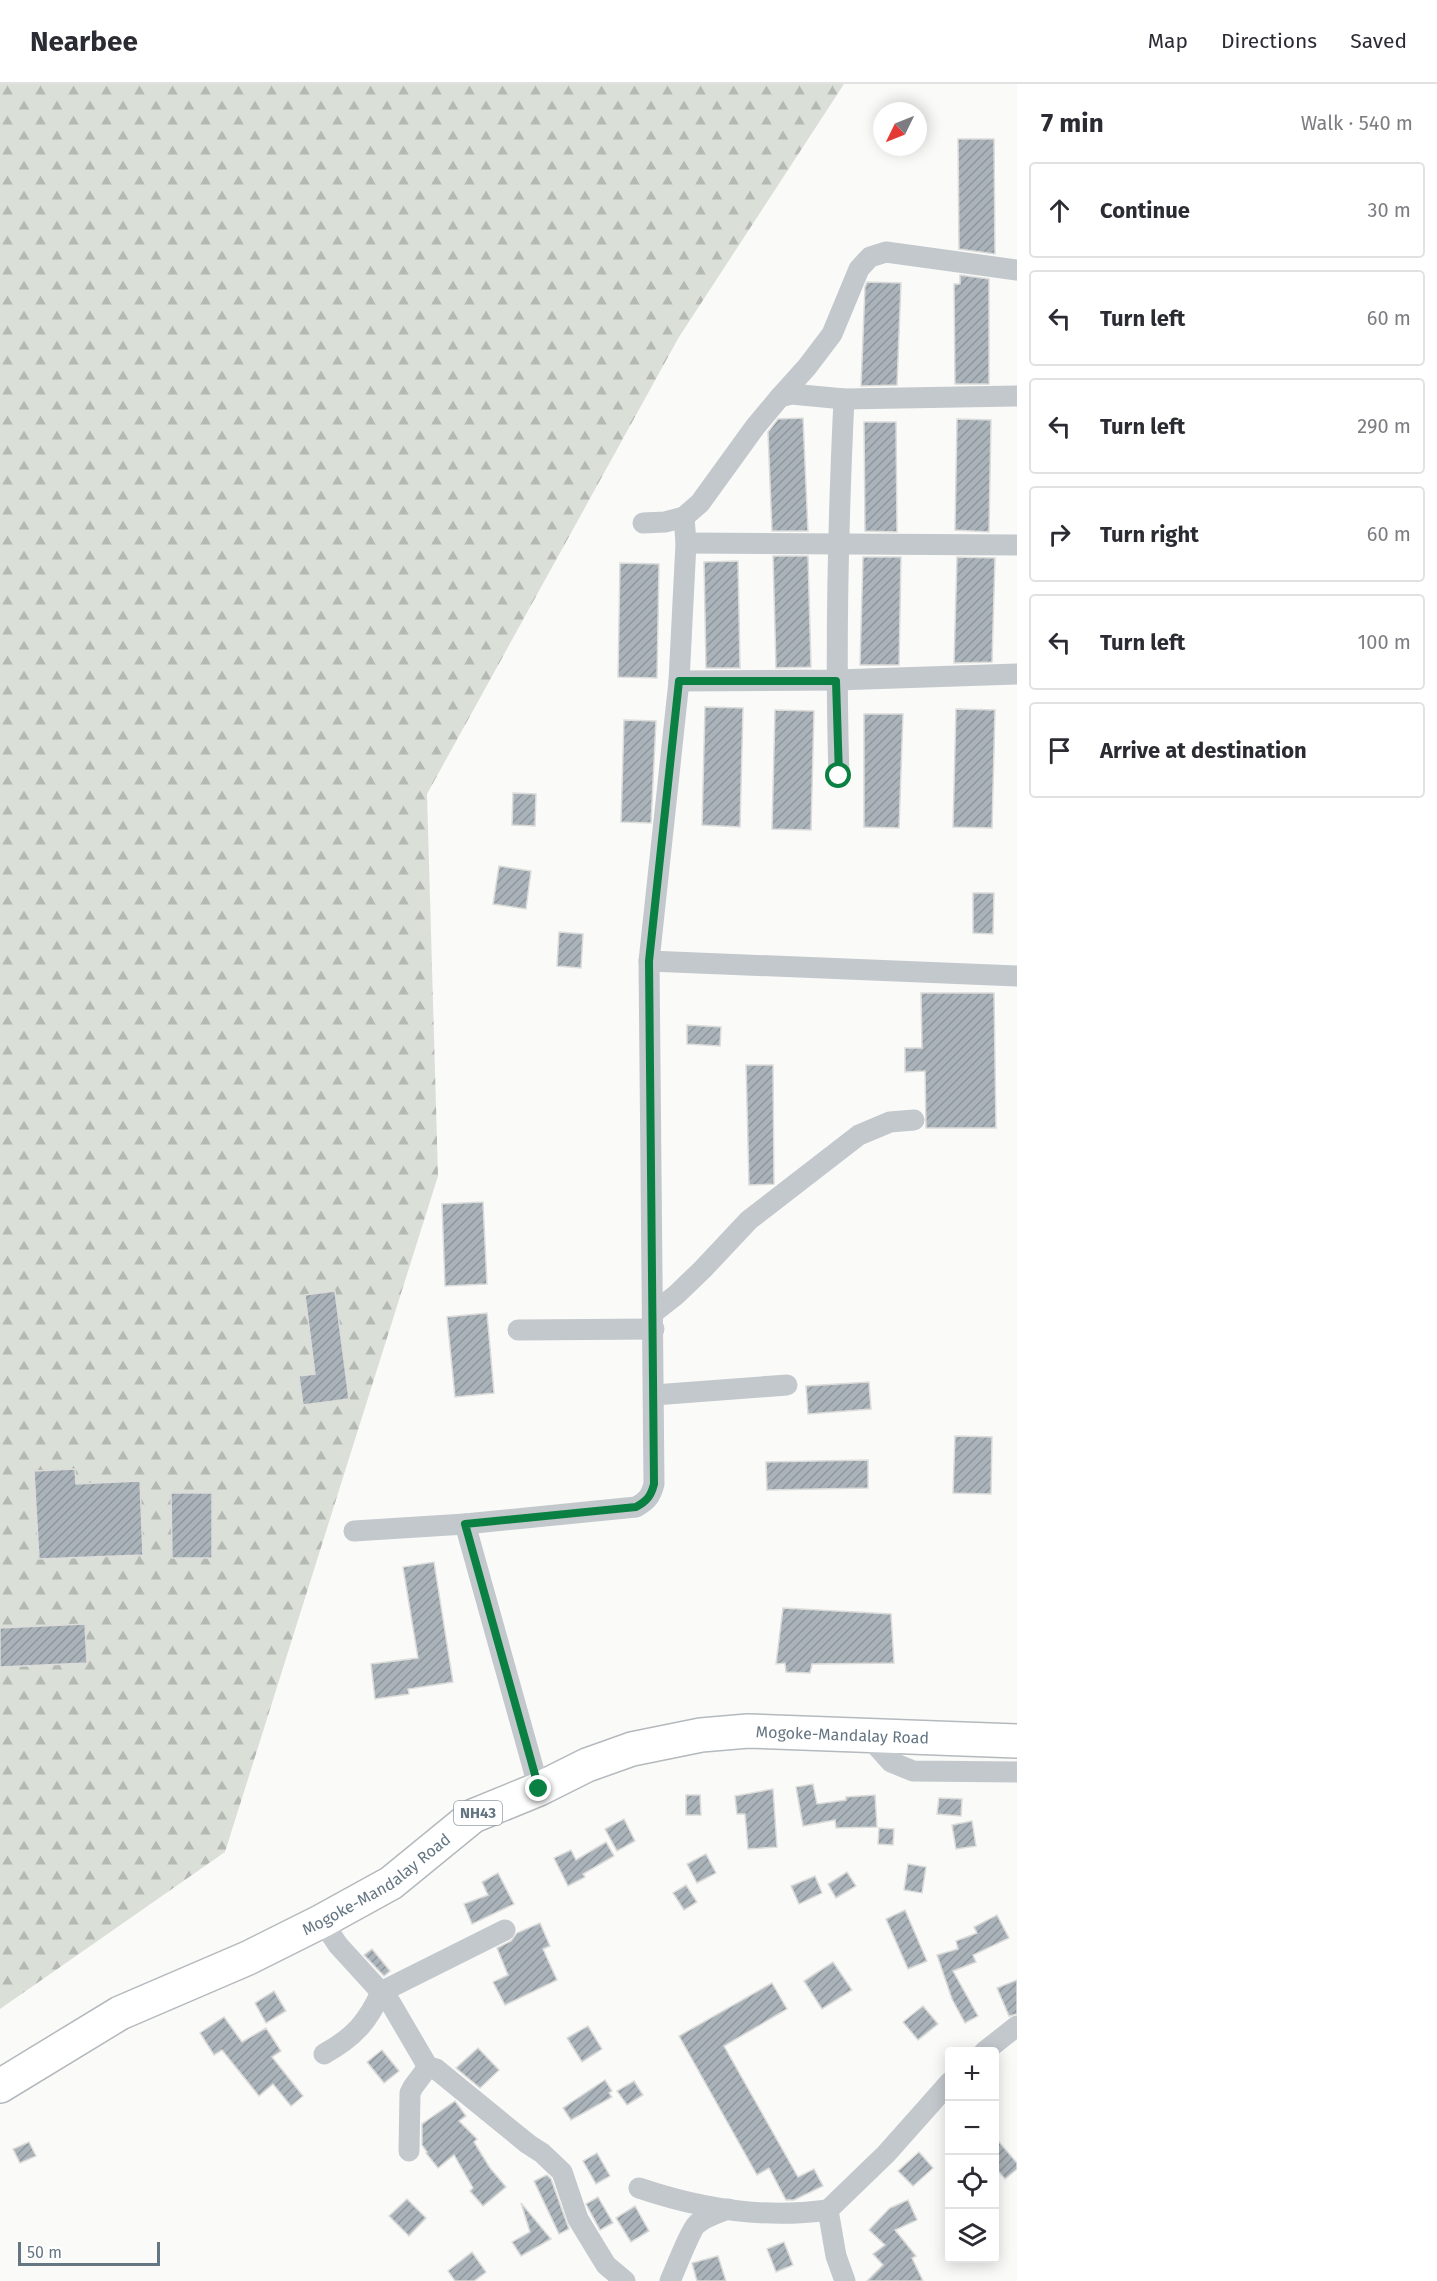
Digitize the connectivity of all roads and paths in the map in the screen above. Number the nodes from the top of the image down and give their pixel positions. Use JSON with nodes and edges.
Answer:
{"nodes":[{"id":1,"x":1017,"y":270,"type":"edge"},
{"id":2,"x":1017,"y":396,"type":"edge"},
{"id":3,"x":780,"y":398,"type":"junction"},
{"id":4,"x":844,"y":399,"type":"junction"},
{"id":5,"x":684,"y":517,"type":"junction"},
{"id":6,"x":642,"y":523,"type":"dead end"},
{"id":7,"x":837,"y":542,"type":"junction"},
{"id":8,"x":686,"y":543,"type":"junction"},
{"id":9,"x":1017,"y":545,"type":"edge"},
{"id":10,"x":1017,"y":674,"type":"edge"},
{"id":11,"x":679,"y":681,"type":"junction"},
{"id":12,"x":836,"y":681,"type":"junction"},
{"id":13,"x":839,"y":776,"type":"dead end"},
{"id":14,"x":649,"y":961,"type":"junction"},
{"id":15,"x":1017,"y":976,"type":"edge"},
{"id":16,"x":914,"y":1120,"type":"dead end"},
{"id":17,"x":653,"y":1321,"type":"junction"},
{"id":18,"x":518,"y":1330,"type":"dead end"},
{"id":19,"x":787,"y":1385,"type":"dead end"},
{"id":20,"x":654,"y":1395,"type":"junction"},
{"id":21,"x":465,"y":1524,"type":"junction"},
{"id":22,"x":354,"y":1531,"type":"dead end"},
{"id":23,"x":867,"y":1735,"type":"junction"},
{"id":24,"x":1017,"y":1741,"type":"edge"},
{"id":25,"x":1017,"y":1772,"type":"edge"},
{"id":26,"x":539,"y":1789,"type":"junction"},
{"id":27,"x":322,"y":1921,"type":"junction"},
{"id":28,"x":505,"y":1930,"type":"dead end"},
{"id":29,"x":381,"y":1992,"type":"junction"},
{"id":30,"x":1017,"y":2026,"type":"edge"},
{"id":31,"x":990,"y":2047,"type":"edge"},
{"id":32,"x":324,"y":2054,"type":"dead end"},
{"id":33,"x":428,"y":2067,"type":"junction"},
{"id":34,"x":0,"y":2086,"type":"edge"},
{"id":35,"x":945,"y":2088,"type":"edge"},
{"id":36,"x":409,"y":2151,"type":"dead end"},
{"id":37,"x":639,"y":2188,"type":"dead end"},
{"id":38,"x":728,"y":2209,"type":"junction"},
{"id":39,"x":828,"y":2210,"type":"junction"},
{"id":40,"x":625,"y":2281,"type":"edge"},
{"id":41,"x":670,"y":2281,"type":"edge"},
{"id":42,"x":845,"y":2281,"type":"edge"}],
"edges":[{"from":1,"to":3,"type":"street"},
{"from":2,"to":4,"type":"street"},
{"from":3,"to":4,"type":"street"},
{"from":3,"to":5,"type":"street"},
{"from":4,"to":7,"type":"street"},
{"from":5,"to":6,"type":"street"},
{"from":5,"to":8,"type":"street"},
{"from":7,"to":8,"type":"street"},
{"from":7,"to":9,"type":"street"},
{"from":7,"to":12,"type":"street"},
{"from":8,"to":11,"type":"street"},
{"from":10,"to":12,"type":"street"},
{"from":11,"to":12,"type":"street"},
{"from":11,"to":14,"type":"street"},
{"from":12,"to":13,"type":"street"},
{"from":14,"to":15,"type":"street"},
{"from":14,"to":17,"type":"street"},
{"from":16,"to":17,"type":"street"},
{"from":17,"to":18,"type":"street"},
{"from":17,"to":20,"type":"street"},
{"from":19,"to":20,"type":"street"},
{"from":20,"to":21,"type":"street"},
{"from":21,"to":22,"type":"street"},
{"from":21,"to":26,"type":"street"},
{"from":23,"to":24,"type":"highway","name":"Mogoke-Mandalay Road","number":"NH43"},
{"from":23,"to":25,"type":"street"},
{"from":23,"to":26,"type":"highway","name":"Mogoke-Mandalay Road","number":"NH43"},
{"from":26,"to":27,"type":"highway","name":"Mogoke-Mandalay Road","number":"NH43"},
{"from":27,"to":29,"type":"street"},
{"from":27,"to":34,"type":"highway","name":"Mogoke-Mandalay Road","number":"NH43"},
{"from":28,"to":29,"type":"street"},
{"from":29,"to":32,"type":"street"},
{"from":29,"to":33,"type":"street"},
{"from":30,"to":31,"type":"street"},
{"from":33,"to":36,"type":"street"},
{"from":33,"to":40,"type":"street"},
{"from":35,"to":39,"type":"street"},
{"from":37,"to":38,"type":"street"},
{"from":38,"to":39,"type":"street"},
{"from":38,"to":41,"type":"street"},
{"from":39,"to":42,"type":"street"}]}
